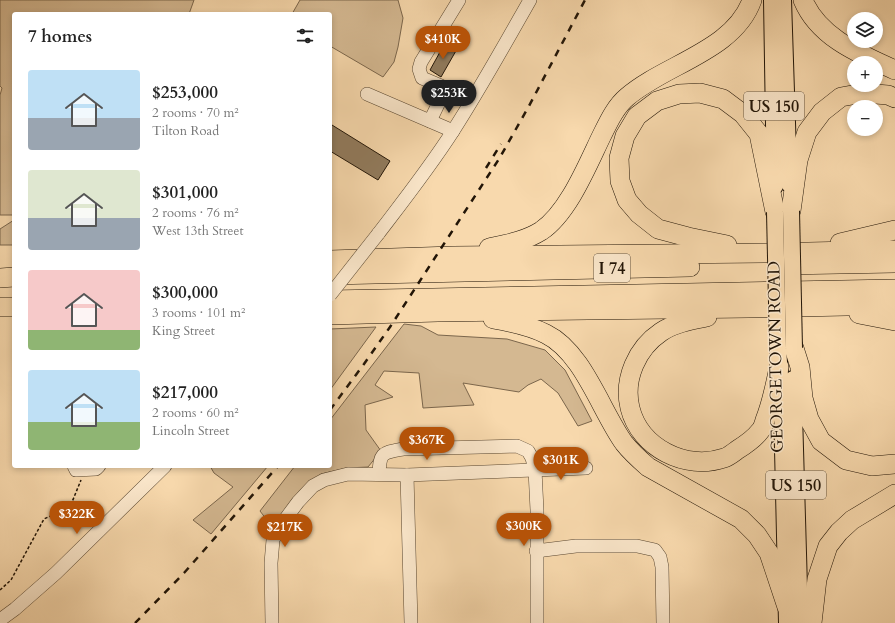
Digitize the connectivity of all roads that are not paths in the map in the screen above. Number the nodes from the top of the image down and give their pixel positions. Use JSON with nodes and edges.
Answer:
{"nodes":[{"id":1,"x":459,"y":0,"type":"edge"},
{"id":2,"x":530,"y":0,"type":"edge"},
{"id":3,"x":752,"y":0,"type":"edge"},
{"id":4,"x":772,"y":0,"type":"edge"},
{"id":5,"x":783,"y":0,"type":"edge"},
{"id":6,"x":803,"y":0,"type":"edge"},
{"id":7,"x":895,"y":70,"type":"edge"},
{"id":8,"x":367,"y":94,"type":"dead end"},
{"id":9,"x":895,"y":98,"type":"edge"},
{"id":10,"x":430,"y":121,"type":"junction"},
{"id":11,"x":453,"y":132,"type":"junction"},
{"id":12,"x":783,"y":211,"type":"junction"},
{"id":13,"x":895,"y":230,"type":"edge"},
{"id":14,"x":895,"y":250,"type":"edge"},
{"id":15,"x":806,"y":251,"type":"junction"},
{"id":16,"x":766,"y":253,"type":"junction"},
{"id":17,"x":453,"y":256,"type":"junction"},
{"id":18,"x":332,"y":260,"type":"edge"},
{"id":19,"x":895,"y":263,"type":"edge"},
{"id":20,"x":332,"y":275,"type":"edge"},
{"id":21,"x":12,"y":277,"type":"edge"},
{"id":22,"x":0,"y":278,"type":"edge"},
{"id":23,"x":12,"y":281,"type":"edge"},
{"id":24,"x":0,"y":282,"type":"edge"},
{"id":25,"x":895,"y":289,"type":"edge"},
{"id":26,"x":332,"y":292,"type":"edge"},
{"id":27,"x":332,"y":300,"type":"edge"},
{"id":28,"x":895,"y":305,"type":"edge"},
{"id":29,"x":0,"y":307,"type":"edge"},
{"id":30,"x":12,"y":307,"type":"edge"},
{"id":31,"x":816,"y":307,"type":"junction"},
{"id":32,"x":748,"y":308,"type":"junction"},
{"id":33,"x":438,"y":312,"type":"junction"},
{"id":34,"x":332,"y":315,"type":"edge"},
{"id":35,"x":895,"y":321,"type":"edge"},
{"id":36,"x":786,"y":348,"type":"junction"},
{"id":37,"x":779,"y":367,"type":"junction"},
{"id":38,"x":895,"y":464,"type":"edge"},
{"id":39,"x":80,"y":468,"type":"edge"},
{"id":40,"x":97,"y":468,"type":"edge"},
{"id":41,"x":163,"y":468,"type":"edge"},
{"id":42,"x":586,"y":468,"type":"dead end"},
{"id":43,"x":534,"y":470,"type":"junction"},
{"id":44,"x":379,"y":474,"type":"junction"},
{"id":45,"x":407,"y":475,"type":"junction"},
{"id":46,"x":895,"y":494,"type":"edge"},
{"id":47,"x":536,"y":551,"type":"junction"},
{"id":48,"x":787,"y":615,"type":"edge"},
{"id":49,"x":0,"y":620,"type":"edge"},
{"id":50,"x":272,"y":623,"type":"edge"},
{"id":51,"x":411,"y":623,"type":"edge"},
{"id":52,"x":538,"y":623,"type":"edge"},
{"id":53,"x":663,"y":623,"type":"edge"},
{"id":54,"x":800,"y":623,"type":"edge"},
{"id":55,"x":812,"y":623,"type":"edge"}],
"edges":[{"from":1,"to":10,"type":"street"},
{"from":2,"to":11,"type":"street"},
{"from":3,"to":17,"type":"highway"},
{"from":4,"to":12,"type":"main road","number":"US 150"},
{"from":5,"to":12,"type":"main road","number":"US 150"},
{"from":6,"to":7,"type":"highway"},
{"from":8,"to":10,"type":"street"},
{"from":9,"to":12,"type":"highway"},
{"from":10,"to":11,"type":"street"},
{"from":11,"to":26,"type":"street","bridge":true},
{"from":12,"to":16,"type":"highway"},
{"from":12,"to":36,"type":"main road","name":"GEORGETOWN ROAD","number":"US 150","bridge":true},
{"from":13,"to":15,"type":"highway"},
{"from":14,"to":15,"type":"highway"},
{"from":15,"to":16,"type":"highway"},
{"from":16,"to":17,"type":"highway"},
{"from":17,"to":18,"type":"highway"},
{"from":19,"to":20,"type":"highway","number":"I 74"},
{"from":21,"to":22,"type":"highway"},
{"from":23,"to":24,"type":"highway"},
{"from":25,"to":27,"type":"highway","number":"I 74"},
{"from":28,"to":31,"type":"highway"},
{"from":29,"to":30,"type":"highway"},
{"from":31,"to":32,"type":"highway"},
{"from":31,"to":35,"type":"highway"},
{"from":32,"to":33,"type":"highway"},
{"from":32,"to":37,"type":"highway"},
{"from":33,"to":34,"type":"highway"},
{"from":33,"to":48,"type":"highway"},
{"from":36,"to":37,"type":"main road","name":"GEORGETOWN ROAD","number":"US 150"},
{"from":36,"to":38,"type":"highway"},
{"from":36,"to":54,"type":"main road","name":"GEORGETOWN ROAD","number":"US 150"},
{"from":37,"to":48,"type":"main road","name":"GEORGETOWN ROAD","number":"US 150"},
{"from":39,"to":40,"type":"street"},
{"from":41,"to":49,"type":"street"},
{"from":42,"to":43,"type":"street"},
{"from":43,"to":44,"type":"street"},
{"from":43,"to":45,"type":"street"},
{"from":43,"to":47,"type":"street"},
{"from":44,"to":45,"type":"street"},
{"from":44,"to":50,"type":"street"},
{"from":45,"to":51,"type":"street"},
{"from":46,"to":55,"type":"highway"},
{"from":47,"to":52,"type":"street"},
{"from":47,"to":53,"type":"street"}]}
